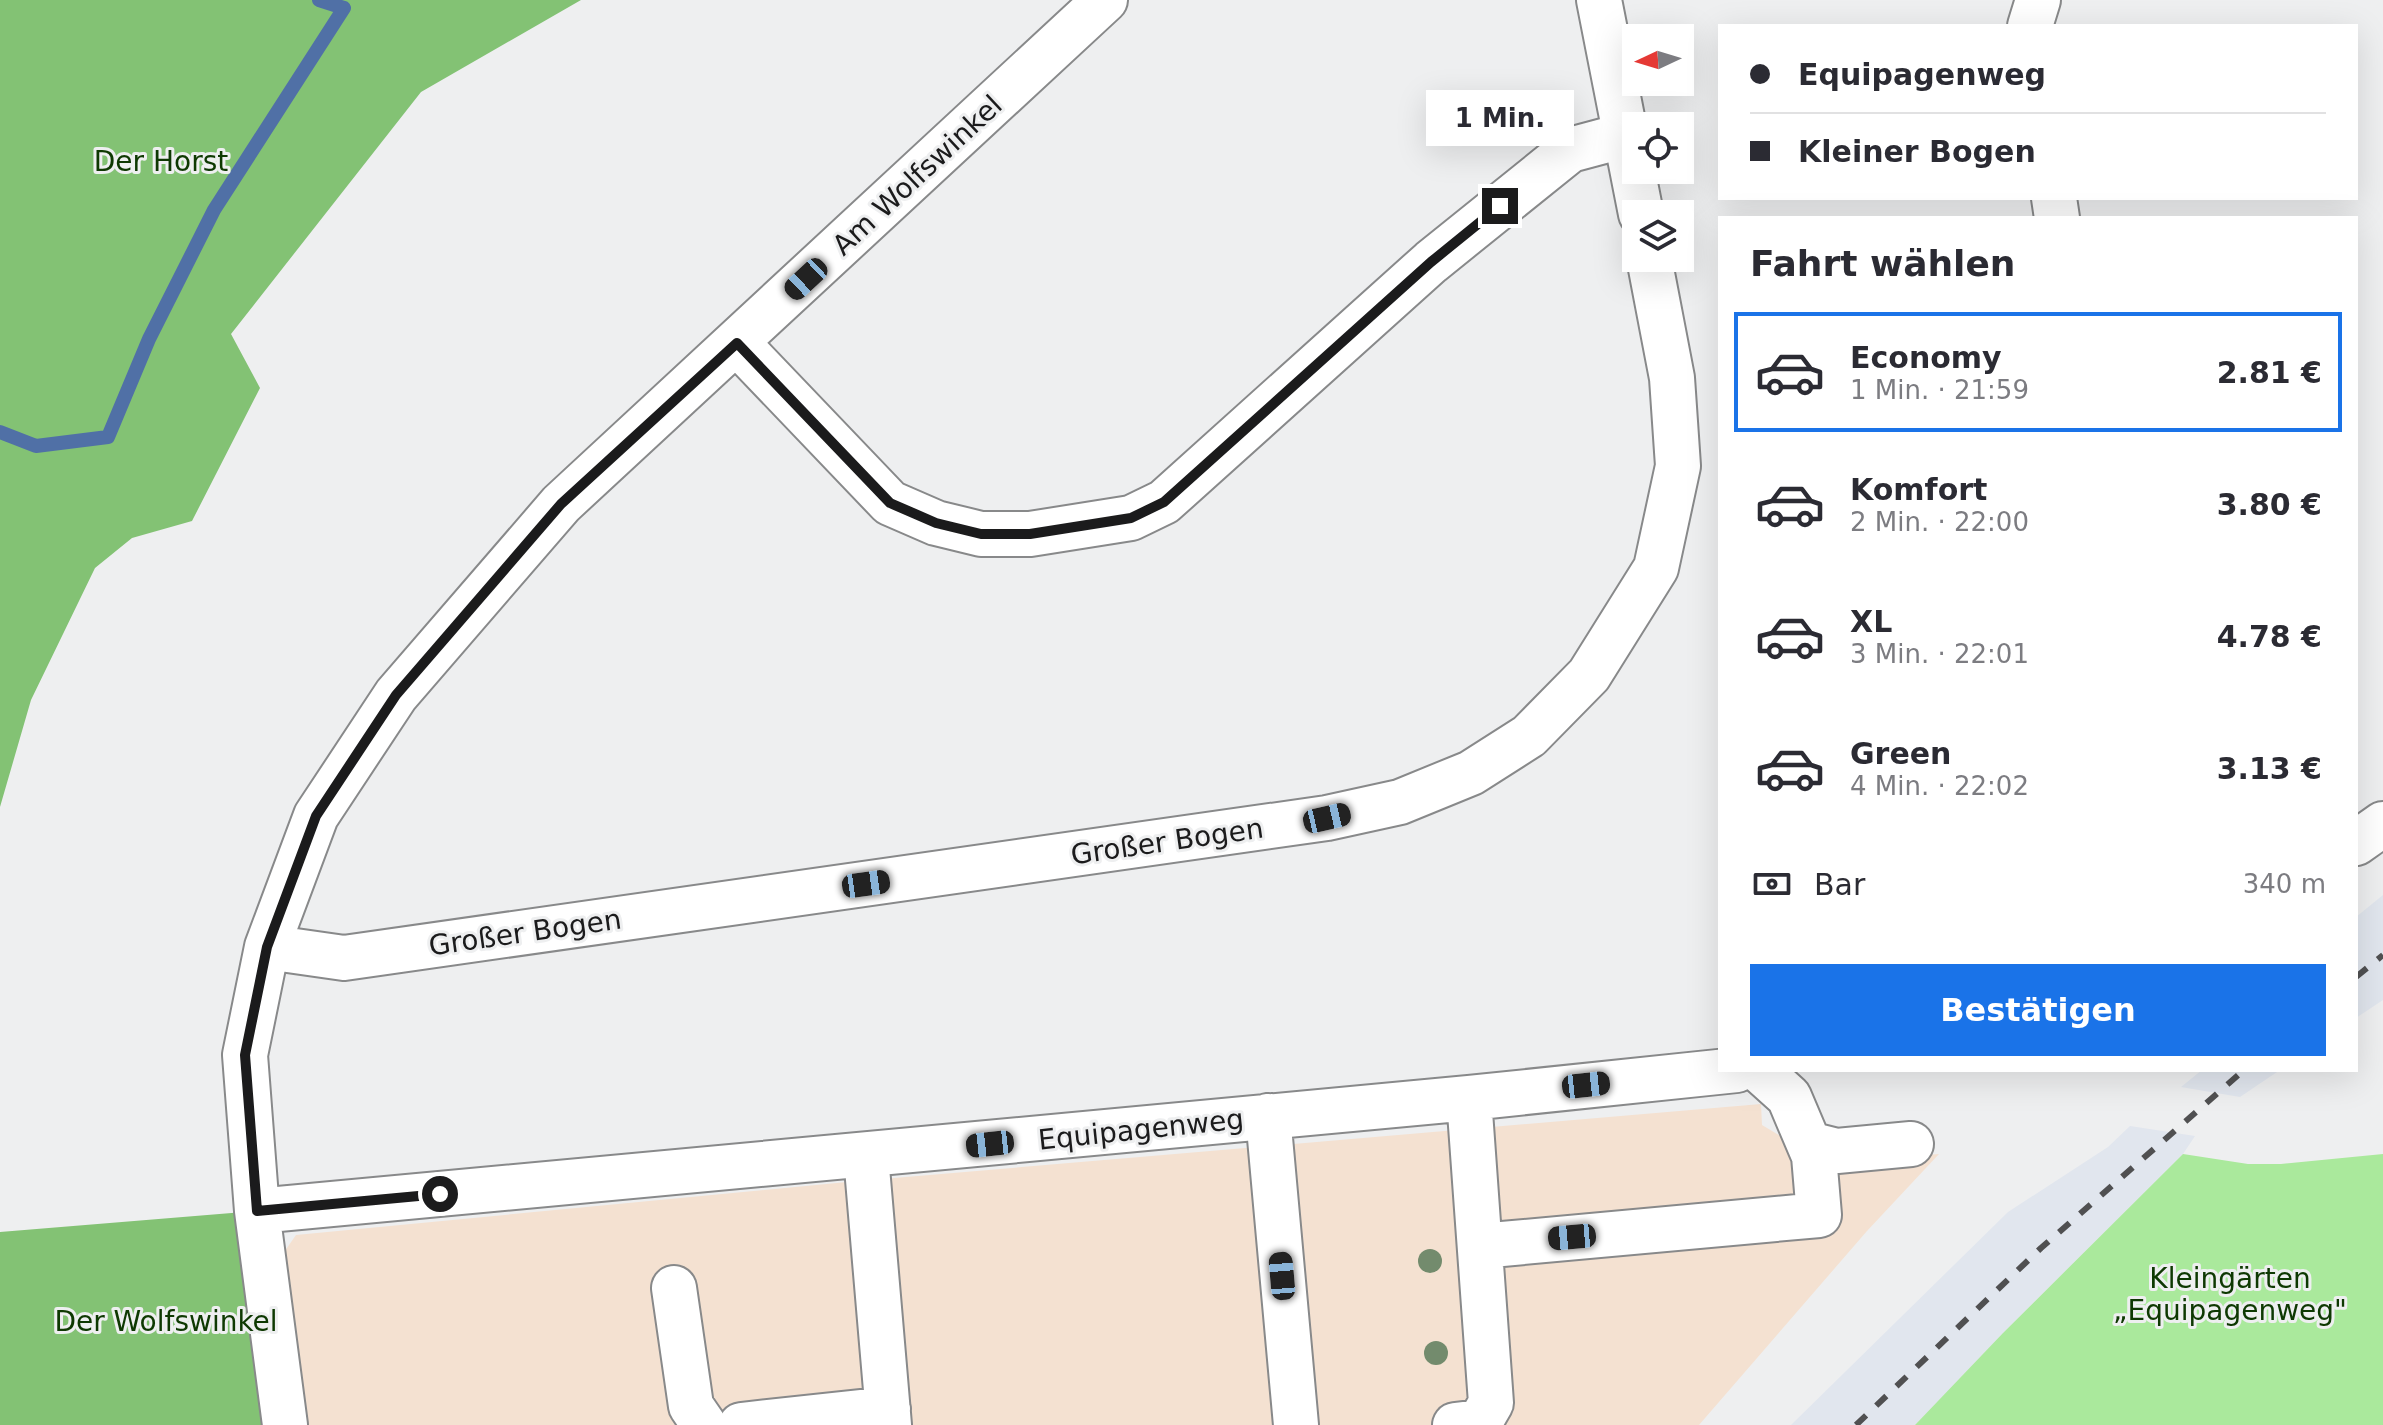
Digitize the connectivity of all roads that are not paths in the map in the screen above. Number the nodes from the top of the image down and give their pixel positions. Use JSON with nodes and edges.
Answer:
{"nodes":[{"id":1,"x":1105,"y":0,"type":"edge"},
{"id":2,"x":1599,"y":0,"type":"edge"},
{"id":3,"x":2038,"y":0,"type":"edge"},
{"id":4,"x":2031,"y":24,"type":"edge"},
{"id":5,"x":1622,"y":115,"type":"edge"},
{"id":6,"x":1622,"y":136,"type":"edge"},
{"id":7,"x":1652,"y":272,"type":"edge"},
{"id":8,"x":737,"y":343,"type":"junction"},
{"id":9,"x":2383,"y":824,"type":"edge"},
{"id":10,"x":2358,"y":842,"type":"edge"},
{"id":11,"x":267,"y":947,"type":"junction"},
{"id":12,"x":1718,"y":1072,"type":"edge"},
{"id":13,"x":1761,"y":1072,"type":"edge"},
{"id":14,"x":1469,"y":1098,"type":"junction"},
{"id":15,"x":1268,"y":1116,"type":"junction"},
{"id":16,"x":1809,"y":1144,"type":"junction"},
{"id":17,"x":1911,"y":1144,"type":"dead end"},
{"id":18,"x":866,"y":1156,"type":"junction"},
{"id":19,"x":257,"y":1211,"type":"junction"},
{"id":20,"x":1480,"y":1246,"type":"junction"},
{"id":21,"x":674,"y":1288,"type":"dead end"},
{"id":22,"x":889,"y":1417,"type":"edge"},
{"id":23,"x":285,"y":1425,"type":"edge"},
{"id":24,"x":704,"y":1425,"type":"edge"},
{"id":25,"x":741,"y":1425,"type":"edge"},
{"id":26,"x":1296,"y":1425,"type":"edge"},
{"id":27,"x":1455,"y":1425,"type":"edge"}],
"edges":[{"from":1,"to":8,"type":"street","name":"Am Wolfswinkel"},
{"from":2,"to":5,"type":"street"},
{"from":3,"to":4,"type":"street"},
{"from":6,"to":8,"type":"street"},
{"from":7,"to":11,"type":"street","name":"Großer Bogen"},
{"from":8,"to":11,"type":"street","name":"Am Wolfswinkel"},
{"from":9,"to":10,"type":"street"},
{"from":11,"to":19,"type":"street","name":"Am Wolfswinkel"},
{"from":12,"to":14,"type":"street","name":"Equipagenweg"},
{"from":13,"to":16,"type":"street"},
{"from":14,"to":15,"type":"street","name":"Equipagenweg"},
{"from":14,"to":20,"type":"street"},
{"from":15,"to":18,"type":"street","name":"Equipagenweg"},
{"from":15,"to":26,"type":"street"},
{"from":16,"to":17,"type":"street"},
{"from":16,"to":20,"type":"street"},
{"from":18,"to":19,"type":"street","name":"Equipagenweg"},
{"from":18,"to":22,"type":"street"},
{"from":19,"to":23,"type":"street","name":"Am Wolfswinkel"},
{"from":20,"to":27,"type":"street"},
{"from":21,"to":24,"type":"street"},
{"from":22,"to":25,"type":"street"}]}
